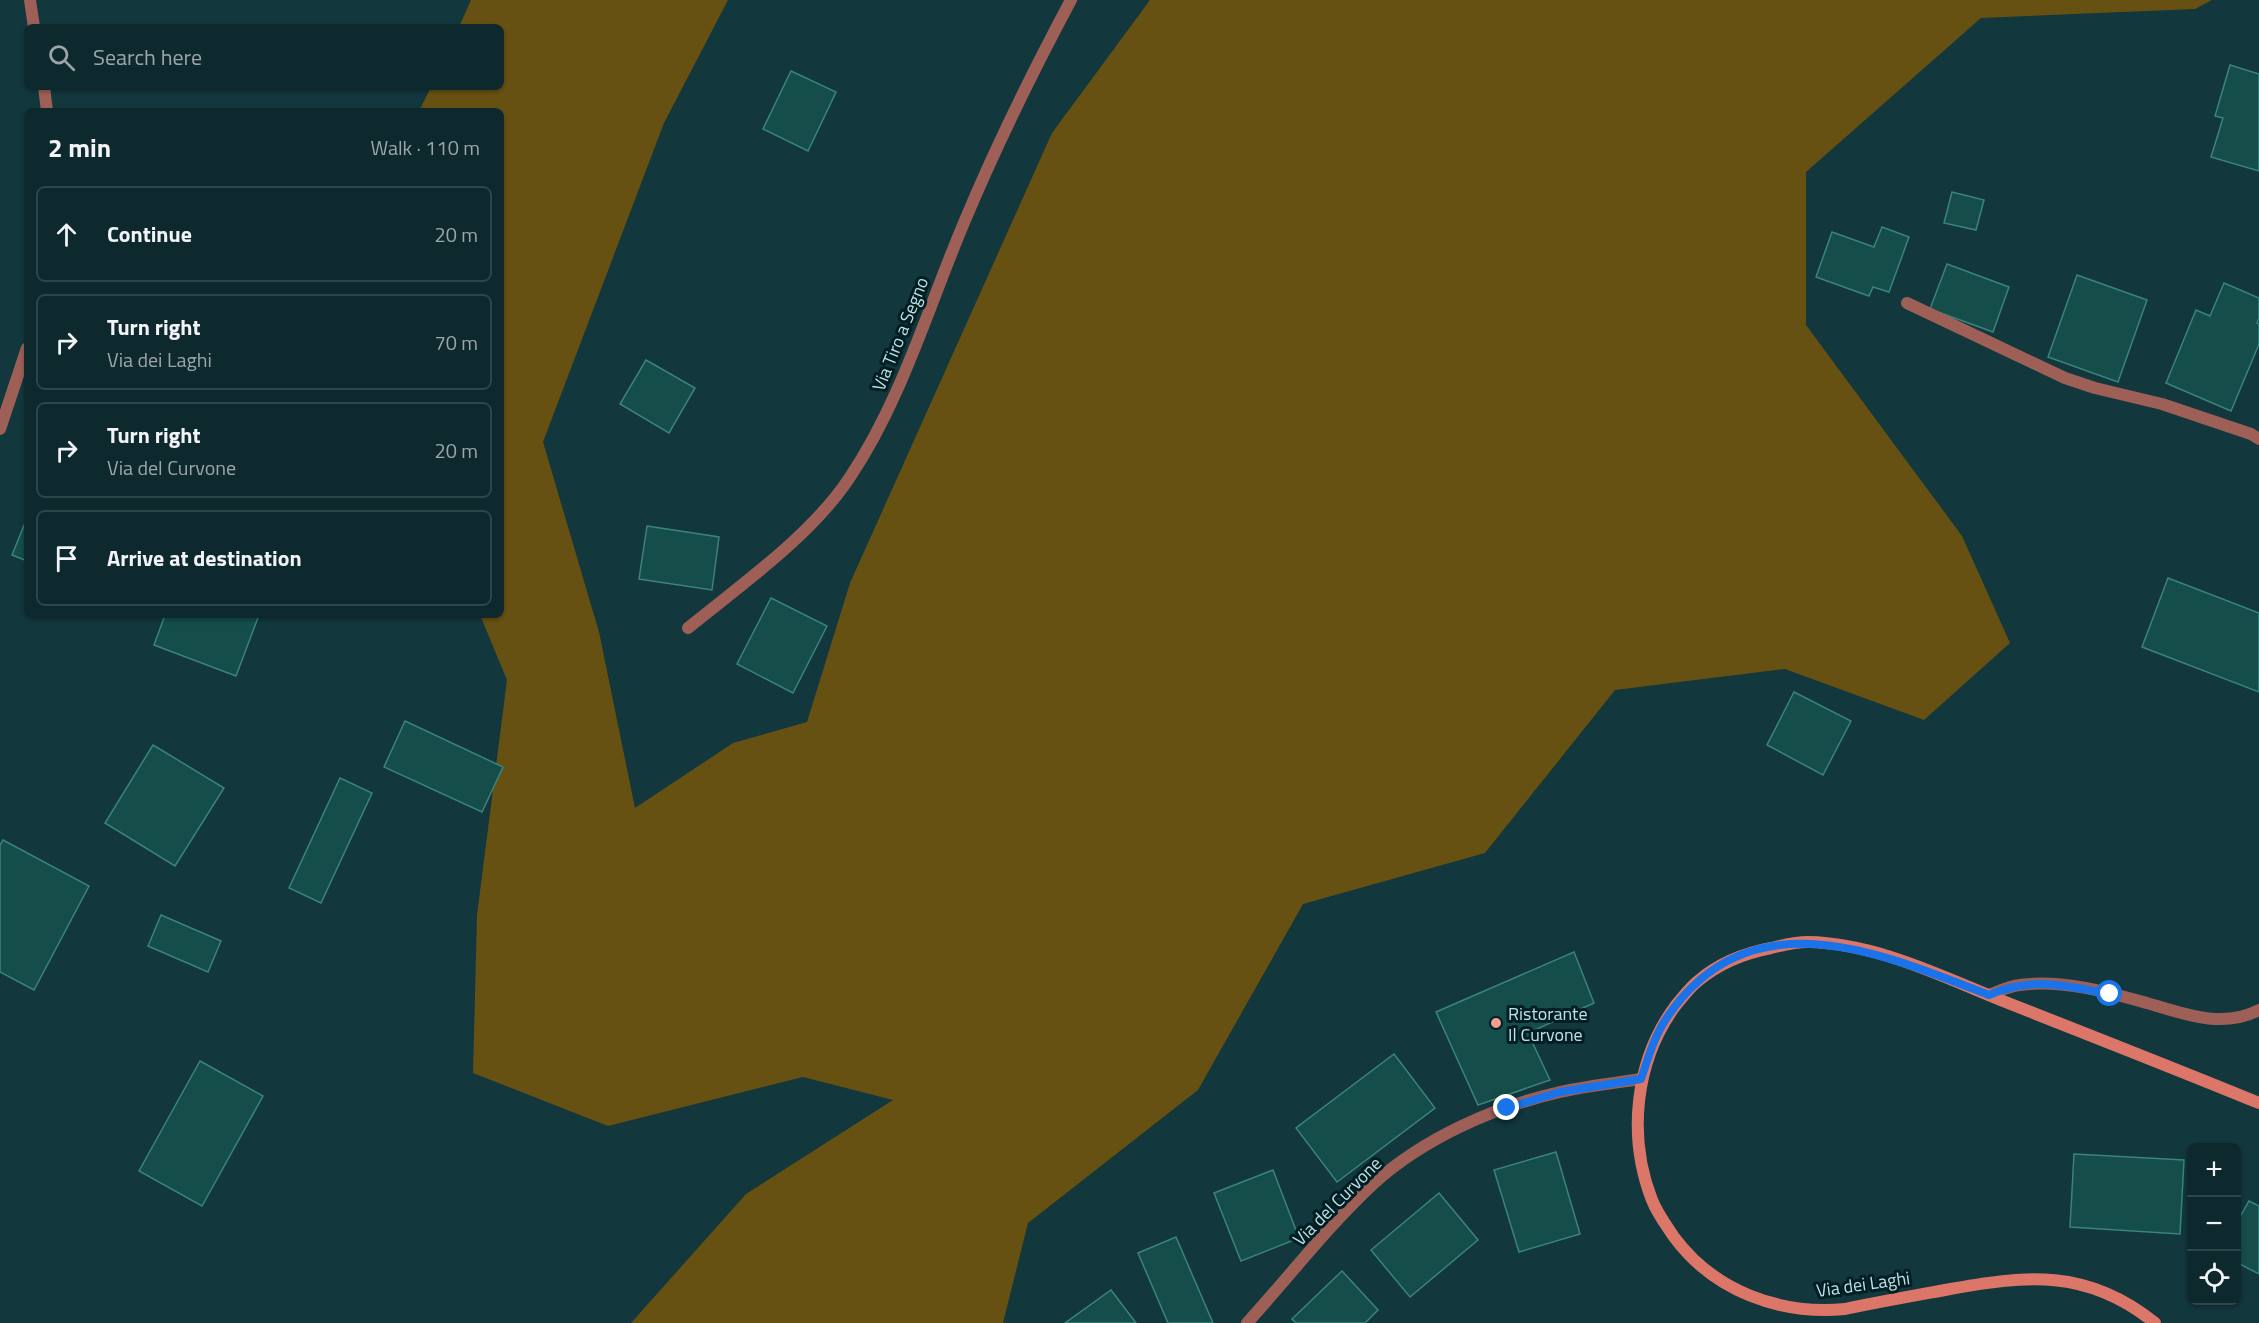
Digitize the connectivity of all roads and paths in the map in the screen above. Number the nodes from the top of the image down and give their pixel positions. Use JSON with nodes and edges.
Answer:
{"nodes":[{"id":1,"x":30,"y":0,"type":"edge"},
{"id":2,"x":1071,"y":0,"type":"edge"},
{"id":3,"x":34,"y":24,"type":"edge"},
{"id":4,"x":44,"y":90,"type":"edge"},
{"id":5,"x":47,"y":108,"type":"edge"},
{"id":6,"x":1907,"y":303,"type":"dead end"},
{"id":7,"x":24,"y":357,"type":"edge"},
{"id":8,"x":0,"y":429,"type":"edge"},
{"id":9,"x":2259,"y":439,"type":"edge"},
{"id":10,"x":688,"y":628,"type":"dead end"},
{"id":11,"x":1989,"y":995,"type":"junction"},
{"id":12,"x":2259,"y":1010,"type":"edge"},
{"id":13,"x":1641,"y":1079,"type":"junction"},
{"id":14,"x":2259,"y":1103,"type":"edge"},
{"id":15,"x":1247,"y":1323,"type":"edge"},
{"id":16,"x":2155,"y":1323,"type":"edge"}],
"edges":[{"from":1,"to":3,"type":"street"},
{"from":2,"to":10,"type":"street","name":"Via Tiro a Segno"},
{"from":4,"to":5,"type":"street"},
{"from":6,"to":9,"type":"street"},
{"from":7,"to":8,"type":"street"},
{"from":11,"to":12,"type":"street"},
{"from":11,"to":13,"type":"main road","name":"Via dei Laghi"},
{"from":11,"to":14,"type":"main road","name":"Via dei Laghi"},
{"from":13,"to":15,"type":"street","name":"Via del Curvone"},
{"from":13,"to":16,"type":"main road","name":"Via dei Laghi"}]}
